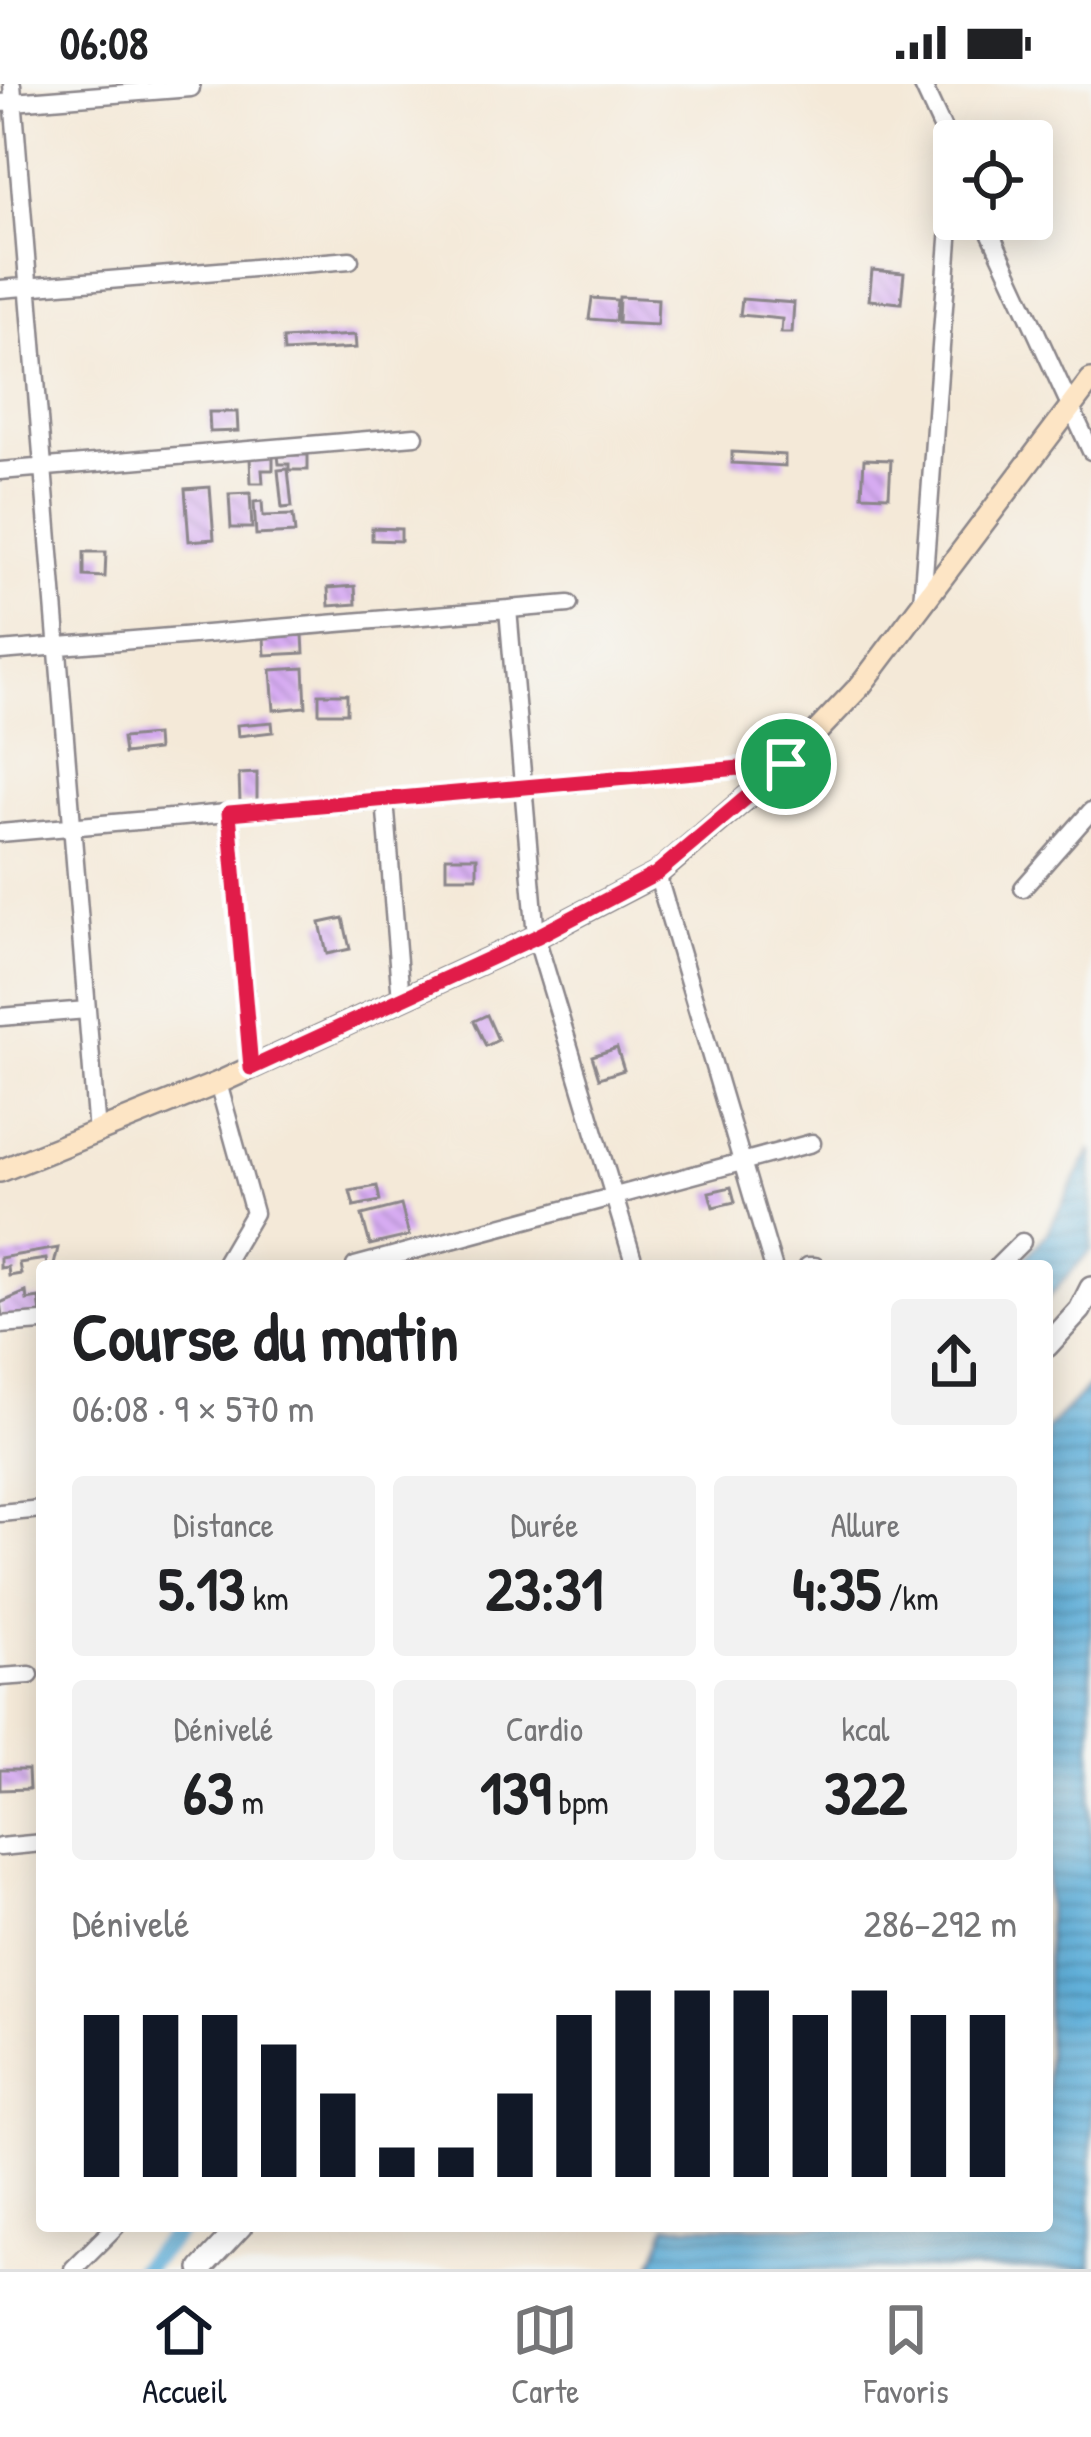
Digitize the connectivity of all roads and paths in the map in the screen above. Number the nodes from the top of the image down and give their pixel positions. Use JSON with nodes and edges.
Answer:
{"nodes":[{"id":1,"x":922,"y":84,"type":"edge"},
{"id":2,"x":191,"y":88,"type":"dead end"},
{"id":3,"x":8,"y":97,"type":"edge"},
{"id":4,"x":939,"y":120,"type":"edge"},
{"id":5,"x":949,"y":240,"type":"edge"},
{"id":6,"x":994,"y":240,"type":"edge"},
{"id":7,"x":350,"y":260,"type":"dead end"},
{"id":8,"x":28,"y":286,"type":"junction"},
{"id":9,"x":0,"y":289,"type":"edge"},
{"id":10,"x":1091,"y":380,"type":"edge"},
{"id":11,"x":1069,"y":403,"type":"junction"},
{"id":12,"x":415,"y":436,"type":"dead end"},
{"id":13,"x":1091,"y":451,"type":"edge"},
{"id":14,"x":43,"y":467,"type":"junction"},
{"id":15,"x":0,"y":471,"type":"edge"},
{"id":16,"x":569,"y":604,"type":"dead end"},
{"id":17,"x":508,"y":609,"type":"junction"},
{"id":18,"x":922,"y":610,"type":"junction"},
{"id":19,"x":58,"y":646,"type":"junction"},
{"id":20,"x":0,"y":651,"type":"edge"},
{"id":21,"x":786,"y":764,"type":"junction"},
{"id":22,"x":521,"y":787,"type":"junction"},
{"id":23,"x":386,"y":799,"type":"junction"},
{"id":24,"x":1091,"y":811,"type":"edge"},
{"id":25,"x":229,"y":813,"type":"junction"},
{"id":26,"x":72,"y":826,"type":"junction"},
{"id":27,"x":0,"y":832,"type":"edge"},
{"id":28,"x":656,"y":874,"type":"junction"},
{"id":29,"x":1023,"y":888,"type":"dead end"},
{"id":30,"x":536,"y":937,"type":"junction"},
{"id":31,"x":401,"y":1000,"type":"junction"},
{"id":32,"x":87,"y":1010,"type":"junction"},
{"id":33,"x":0,"y":1017,"type":"edge"},
{"id":34,"x":251,"y":1068,"type":"junction"},
{"id":35,"x":218,"y":1083,"type":"junction"},
{"id":36,"x":97,"y":1132,"type":"junction"},
{"id":37,"x":812,"y":1143,"type":"dead end"},
{"id":38,"x":743,"y":1162,"type":"junction"},
{"id":39,"x":0,"y":1171,"type":"edge"},
{"id":40,"x":613,"y":1196,"type":"junction"},
{"id":41,"x":1022,"y":1241,"type":"dead end"},
{"id":42,"x":227,"y":1260,"type":"edge"},
{"id":43,"x":377,"y":1260,"type":"edge"},
{"id":44,"x":632,"y":1260,"type":"edge"},
{"id":45,"x":771,"y":1260,"type":"edge"},
{"id":46,"x":1004,"y":1260,"type":"edge"},
{"id":47,"x":1091,"y":1288,"type":"edge"},
{"id":48,"x":36,"y":1322,"type":"edge"},
{"id":49,"x":0,"y":1325,"type":"edge"},
{"id":50,"x":1053,"y":1339,"type":"edge"},
{"id":51,"x":36,"y":1510,"type":"edge"},
{"id":52,"x":0,"y":1513,"type":"edge"},
{"id":53,"x":30,"y":1675,"type":"dead end"},
{"id":54,"x":0,"y":1677,"type":"edge"},
{"id":55,"x":36,"y":1844,"type":"edge"},
{"id":56,"x":0,"y":1847,"type":"edge"},
{"id":57,"x":110,"y":2232,"type":"edge"},
{"id":58,"x":235,"y":2232,"type":"edge"},
{"id":59,"x":74,"y":2269,"type":"edge"},
{"id":60,"x":201,"y":2269,"type":"edge"}],
"edges":[{"from":1,"to":4,"type":"street"},
{"from":2,"to":3,"type":"street"},
{"from":3,"to":8,"type":"street"},
{"from":5,"to":18,"type":"street"},
{"from":6,"to":11,"type":"street"},
{"from":7,"to":8,"type":"street"},
{"from":8,"to":9,"type":"street"},
{"from":8,"to":14,"type":"street"},
{"from":10,"to":11,"type":"main road"},
{"from":11,"to":13,"type":"street"},
{"from":11,"to":18,"type":"main road"},
{"from":12,"to":14,"type":"street"},
{"from":14,"to":15,"type":"street"},
{"from":14,"to":19,"type":"street"},
{"from":16,"to":17,"type":"street"},
{"from":17,"to":19,"type":"street"},
{"from":17,"to":22,"type":"street"},
{"from":18,"to":21,"type":"main road"},
{"from":19,"to":20,"type":"street"},
{"from":19,"to":26,"type":"street"},
{"from":21,"to":22,"type":"street"},
{"from":21,"to":28,"type":"main road"},
{"from":22,"to":23,"type":"street"},
{"from":22,"to":30,"type":"street"},
{"from":23,"to":25,"type":"street"},
{"from":23,"to":31,"type":"street"},
{"from":24,"to":29,"type":"street"},
{"from":25,"to":26,"type":"street"},
{"from":25,"to":34,"type":"street"},
{"from":26,"to":27,"type":"street"},
{"from":26,"to":32,"type":"street"},
{"from":28,"to":30,"type":"main road"},
{"from":28,"to":38,"type":"street"},
{"from":30,"to":31,"type":"main road"},
{"from":30,"to":40,"type":"street"},
{"from":31,"to":34,"type":"main road"},
{"from":32,"to":33,"type":"street"},
{"from":32,"to":36,"type":"street"},
{"from":34,"to":35,"type":"main road"},
{"from":35,"to":36,"type":"main road"},
{"from":35,"to":42,"type":"street"},
{"from":36,"to":39,"type":"main road"},
{"from":37,"to":38,"type":"street"},
{"from":38,"to":40,"type":"street"},
{"from":38,"to":45,"type":"street"},
{"from":40,"to":43,"type":"street"},
{"from":40,"to":44,"type":"street"},
{"from":41,"to":46,"type":"street"},
{"from":47,"to":50,"type":"street"},
{"from":48,"to":49,"type":"street"},
{"from":51,"to":52,"type":"street"},
{"from":53,"to":54,"type":"street"},
{"from":55,"to":56,"type":"street"},
{"from":57,"to":59,"type":"street"},
{"from":58,"to":60,"type":"street"}]}
